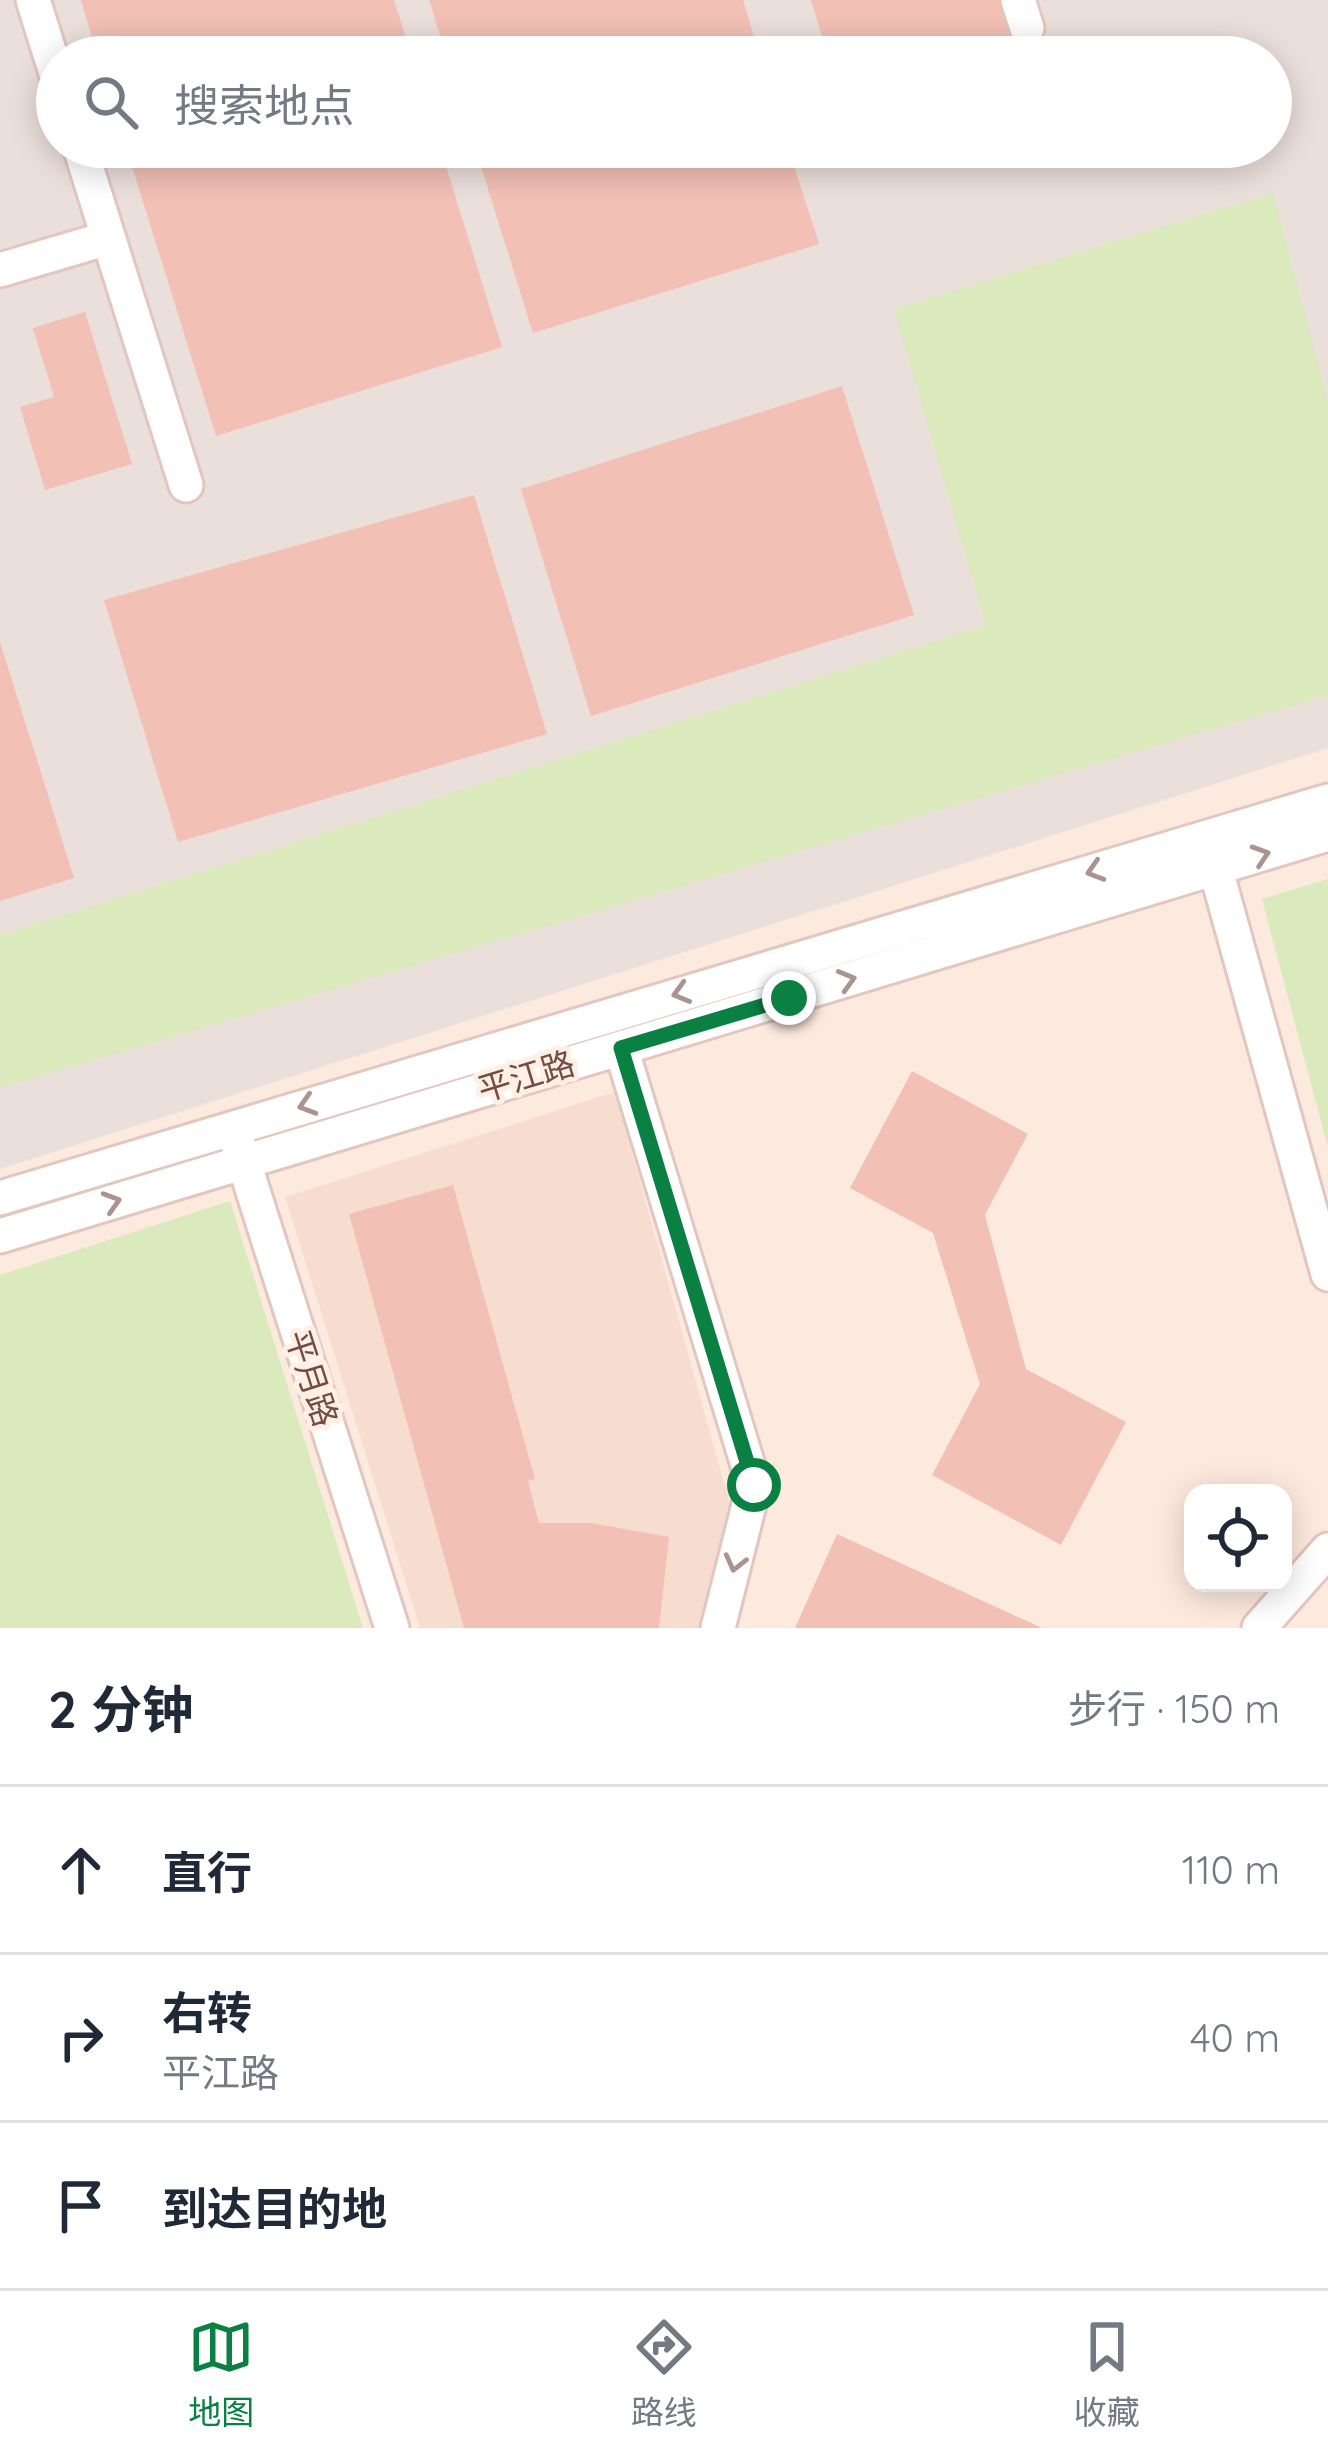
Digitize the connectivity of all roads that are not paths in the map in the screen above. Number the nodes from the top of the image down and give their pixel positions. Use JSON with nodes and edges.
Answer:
{"nodes":[{"id":1,"x":33,"y":0,"type":"edge"},
{"id":2,"x":44,"y":36,"type":"edge"},
{"id":3,"x":86,"y":168,"type":"edge"},
{"id":4,"x":108,"y":238,"type":"junction"},
{"id":5,"x":0,"y":270,"type":"edge"},
{"id":6,"x":186,"y":485,"type":"dead end"},
{"id":7,"x":1328,"y":801,"type":"edge"},
{"id":8,"x":1328,"y":834,"type":"edge"},
{"id":9,"x":1216,"y":870,"type":"junction"},
{"id":10,"x":621,"y":1048,"type":"junction"},
{"id":11,"x":233,"y":1128,"type":"junction"},
{"id":12,"x":243,"y":1161,"type":"junction"},
{"id":13,"x":0,"y":1198,"type":"edge"},
{"id":14,"x":0,"y":1236,"type":"edge"},
{"id":15,"x":1328,"y":1274,"type":"edge"},
{"id":16,"x":1328,"y":1550,"type":"edge"},
{"id":17,"x":392,"y":1628,"type":"edge"},
{"id":18,"x":718,"y":1628,"type":"edge"},
{"id":19,"x":1259,"y":1628,"type":"edge"}],
"edges":[{"from":1,"to":2,"type":"street"},
{"from":3,"to":4,"type":"street"},
{"from":4,"to":5,"type":"street"},
{"from":4,"to":6,"type":"street"},
{"from":7,"to":11,"type":"street","name":"平江路","one_way":true},
{"from":9,"to":8,"type":"street","name":"平江路","one_way":true},
{"from":10,"to":9,"type":"street","name":"平江路","one_way":true},
{"from":9,"to":15,"type":"street"},
{"from":10,"to":12,"type":"street","name":"平江路"},
{"from":10,"to":18,"type":"street","one_way":true},
{"from":11,"to":12,"type":"street","name":"平月路"},
{"from":11,"to":13,"type":"street","name":"平江路"},
{"from":14,"to":12,"type":"street","name":"平江路","one_way":true},
{"from":12,"to":17,"type":"street","name":"平月路"},
{"from":16,"to":19,"type":"street"}]}
